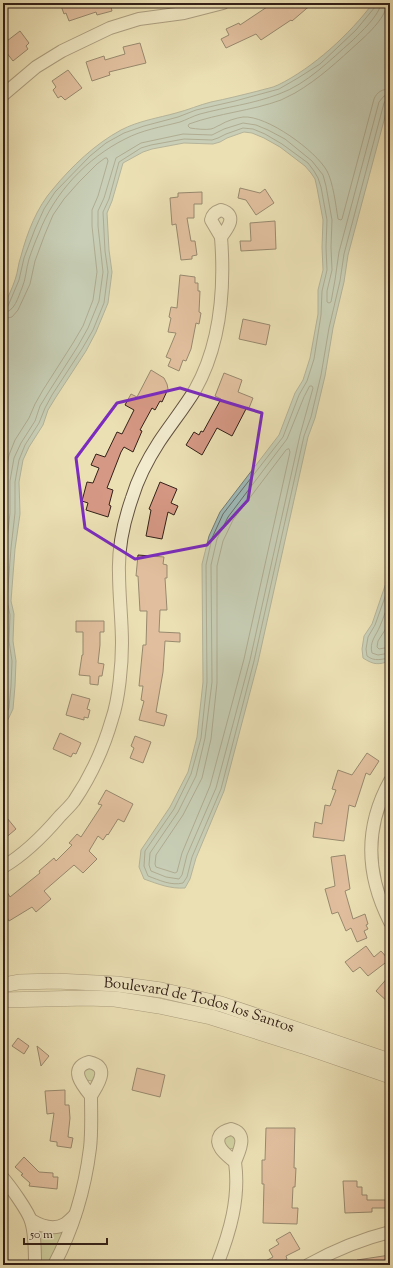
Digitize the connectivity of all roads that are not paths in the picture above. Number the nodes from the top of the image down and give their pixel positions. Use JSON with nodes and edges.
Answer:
{"nodes":[{"id":1,"x":223,"y":3,"type":"edge"},
{"id":2,"x":3,"y":95,"type":"edge"},
{"id":3,"x":221,"y":237,"type":"dead end"},
{"id":4,"x":390,"y":781,"type":"edge"},
{"id":5,"x":3,"y":867,"type":"edge"},
{"id":6,"x":390,"y":922,"type":"edge"},
{"id":7,"x":3,"y":984,"type":"edge"},
{"id":8,"x":3,"y":1000,"type":"edge"},
{"id":9,"x":390,"y":1061,"type":"edge"},
{"id":10,"x":390,"y":1076,"type":"edge"},
{"id":11,"x":91,"y":1096,"type":"dead end"},
{"id":12,"x":235,"y":1162,"type":"dead end"},
{"id":13,"x":3,"y":1178,"type":"edge"},
{"id":14,"x":76,"y":1215,"type":"junction"},
{"id":15,"x":31,"y":1220,"type":"junction"},
{"id":16,"x":390,"y":1232,"type":"edge"},
{"id":17,"x":318,"y":1262,"type":"edge"},
{"id":18,"x":35,"y":1265,"type":"edge"},
{"id":19,"x":54,"y":1265,"type":"edge"},
{"id":20,"x":217,"y":1265,"type":"edge"},
{"id":21,"x":308,"y":1265,"type":"edge"}],
"edges":[{"from":1,"to":2,"type":"street"},
{"from":3,"to":5,"type":"street"},
{"from":4,"to":6,"type":"street"},
{"from":7,"to":9,"type":"street","name":"Boulevard de Todos los Santos"},
{"from":8,"to":10,"type":"street","name":"Boulevard de Todos los Santos"},
{"from":11,"to":14,"type":"street"},
{"from":12,"to":20,"type":"street"},
{"from":13,"to":15,"type":"street"},
{"from":14,"to":15,"type":"street"},
{"from":14,"to":19,"type":"street"},
{"from":15,"to":18,"type":"street"},
{"from":16,"to":17,"type":"street"},
{"from":17,"to":21,"type":"street"}]}
